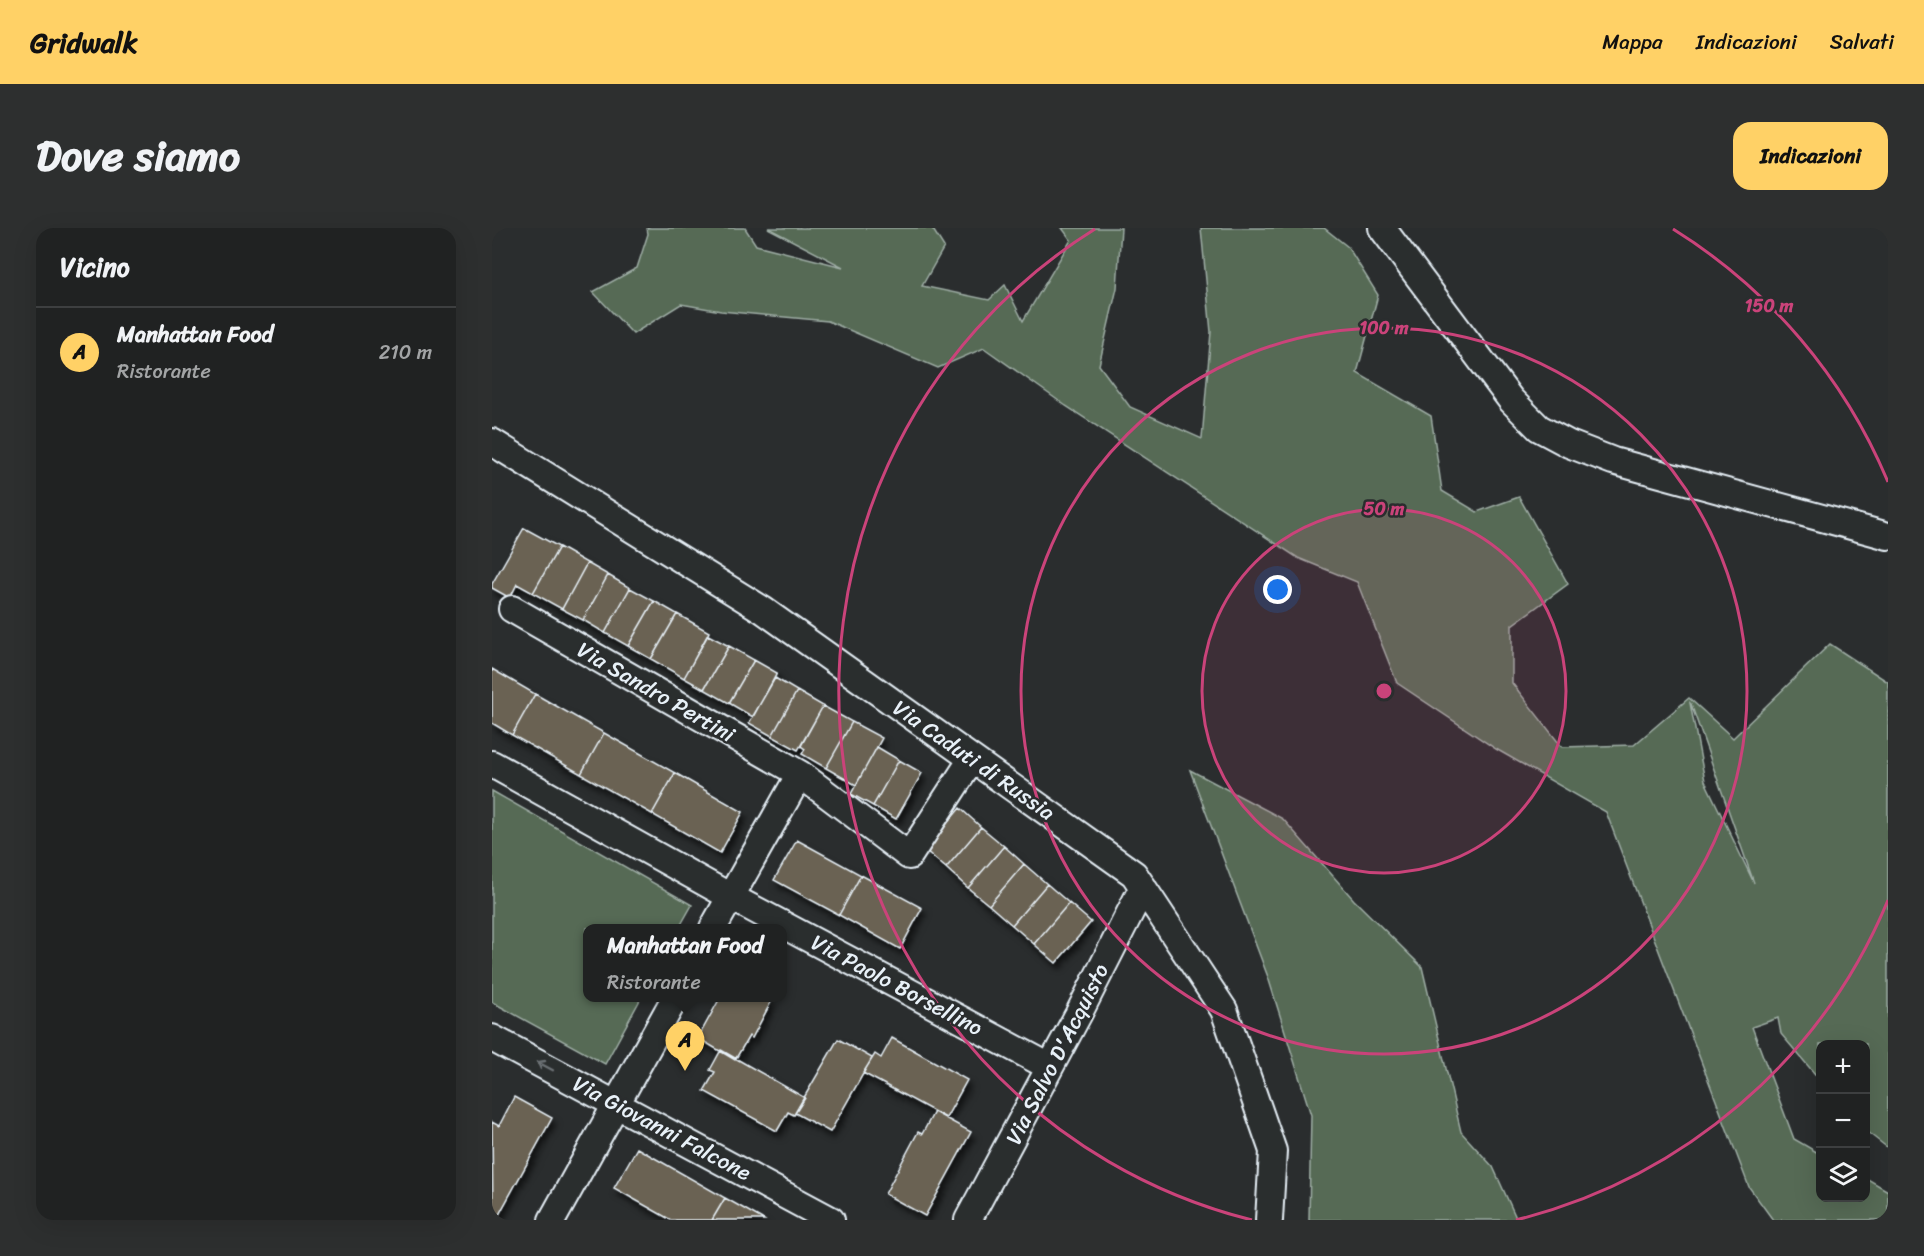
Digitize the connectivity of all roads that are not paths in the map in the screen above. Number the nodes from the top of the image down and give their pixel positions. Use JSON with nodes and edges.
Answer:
{"nodes":[{"id":1,"x":1382,"y":228,"type":"edge"},
{"id":2,"x":494,"y":446,"type":"edge"},
{"id":3,"x":1888,"y":536,"type":"edge"},
{"id":4,"x":512,"y":609,"type":"dead end"},
{"id":5,"x":972,"y":759,"type":"junction"},
{"id":6,"x":492,"y":764,"type":"edge"},
{"id":7,"x":800,"y":774,"type":"junction"},
{"id":8,"x":1143,"y":887,"type":"junction"},
{"id":9,"x":731,"y":897,"type":"junction"},
{"id":10,"x":715,"y":924,"type":"edge"},
{"id":11,"x":782,"y":924,"type":"edge"},
{"id":12,"x":787,"y":927,"type":"edge"},
{"id":13,"x":673,"y":1002,"type":"edge"},
{"id":14,"x":492,"y":1038,"type":"edge"},
{"id":15,"x":1050,"y":1067,"type":"junction"},
{"id":16,"x":616,"y":1103,"type":"junction"},
{"id":17,"x":552,"y":1220,"type":"edge"},
{"id":18,"x":831,"y":1220,"type":"edge"},
{"id":19,"x":968,"y":1220,"type":"edge"},
{"id":20,"x":1269,"y":1220,"type":"edge"}],
"edges":[{"from":1,"to":3,"type":"street"},
{"from":2,"to":5,"type":"street","name":"Via Caduti di Russia"},
{"from":4,"to":7,"type":"street","name":"Via Sandro Pertini"},
{"from":5,"to":7,"type":"street","name":"Via Sandro Pertini"},
{"from":5,"to":8,"type":"street","name":"Via Caduti di Russia"},
{"from":6,"to":9,"type":"street","name":"Via Paolo Borsellino"},
{"from":7,"to":9,"type":"street"},
{"from":8,"to":15,"type":"street","name":"Via Salvo D'Acquisto"},
{"from":8,"to":20,"type":"street","name":"Via Caduti di Russia"},
{"from":9,"to":10,"type":"street"},
{"from":9,"to":11,"type":"street","name":"Via Paolo Borsellino"},
{"from":12,"to":15,"type":"street","name":"Via Paolo Borsellino"},
{"from":13,"to":16,"type":"street"},
{"from":16,"to":14,"type":"street","name":"Via Giovanni Falcone","one_way":true},
{"from":15,"to":19,"type":"street","name":"Via Salvo D'Acquisto"},
{"from":16,"to":17,"type":"street"},
{"from":16,"to":18,"type":"street","name":"Via Giovanni Falcone"}]}
